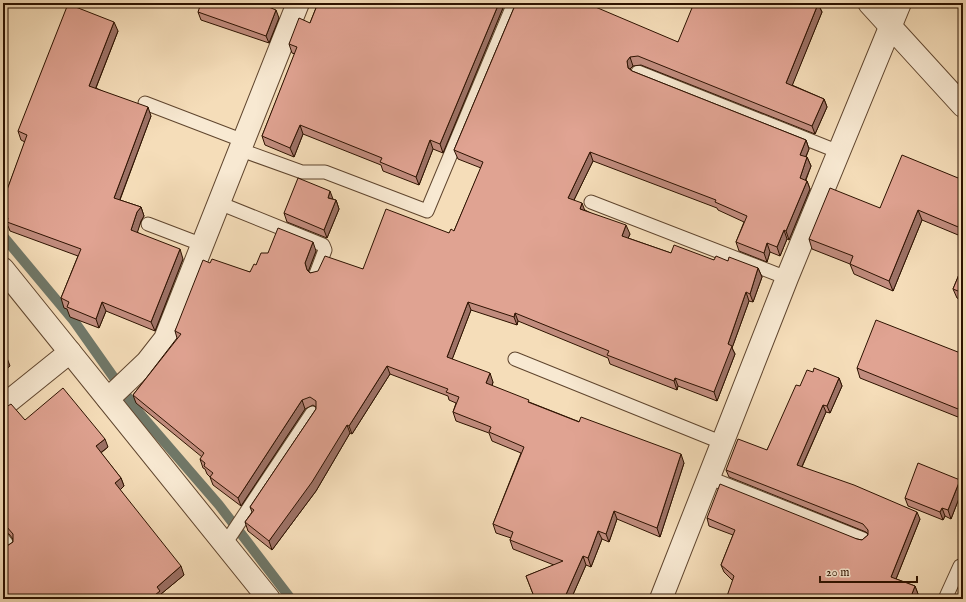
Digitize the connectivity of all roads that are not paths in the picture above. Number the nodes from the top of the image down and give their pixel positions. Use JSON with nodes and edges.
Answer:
{"nodes":[{"id":1,"x":298,"y":3,"type":"edge"},
{"id":2,"x":514,"y":3,"type":"edge"},
{"id":3,"x":868,"y":3,"type":"edge"},
{"id":4,"x":900,"y":3,"type":"edge"},
{"id":5,"x":891,"y":26,"type":"junction"},
{"id":6,"x":638,"y":72,"type":"edge"},
{"id":7,"x":145,"y":103,"type":"dead end"},
{"id":8,"x":963,"y":106,"type":"edge"},
{"id":9,"x":242,"y":146,"type":"junction"},
{"id":10,"x":839,"y":152,"type":"junction"},
{"id":11,"x":591,"y":202,"type":"dead end"},
{"id":12,"x":219,"y":203,"type":"junction"},
{"id":13,"x":148,"y":224,"type":"dead end"},
{"id":14,"x":203,"y":245,"type":"junction"},
{"id":15,"x":3,"y":269,"type":"edge"},
{"id":16,"x":316,"y":274,"type":"edge"},
{"id":17,"x":787,"y":278,"type":"junction"},
{"id":18,"x":70,"y":352,"type":"junction"},
{"id":19,"x":515,"y":359,"type":"dead end"},
{"id":20,"x":108,"y":399,"type":"junction"},
{"id":21,"x":3,"y":406,"type":"edge"},
{"id":22,"x":312,"y":412,"type":"edge"},
{"id":23,"x":723,"y":442,"type":"junction"},
{"id":24,"x":710,"y":478,"type":"junction"},
{"id":25,"x":863,"y":539,"type":"edge"},
{"id":26,"x":225,"y":544,"type":"junction"},
{"id":27,"x":960,"y":566,"type":"dead end"},
{"id":28,"x":269,"y":599,"type":"edge"},
{"id":29,"x":661,"y":599,"type":"edge"},
{"id":30,"x":946,"y":599,"type":"edge"}],
"edges":[{"from":1,"to":9,"type":"street"},
{"from":2,"to":9,"type":"lane"},
{"from":3,"to":5,"type":"street"},
{"from":4,"to":5,"type":"street"},
{"from":5,"to":8,"type":"street"},
{"from":5,"to":10,"type":"street"},
{"from":6,"to":10,"type":"lane"},
{"from":7,"to":9,"type":"lane"},
{"from":9,"to":12,"type":"street"},
{"from":10,"to":17,"type":"street"},
{"from":11,"to":17,"type":"lane"},
{"from":12,"to":14,"type":"street"},
{"from":12,"to":16,"type":"lane"},
{"from":13,"to":14,"type":"lane"},
{"from":14,"to":20,"type":"street"},
{"from":15,"to":18,"type":"street"},
{"from":17,"to":23,"type":"street"},
{"from":18,"to":20,"type":"street"},
{"from":18,"to":21,"type":"street"},
{"from":19,"to":23,"type":"lane"},
{"from":20,"to":26,"type":"street"},
{"from":22,"to":26,"type":"lane"},
{"from":23,"to":24,"type":"street"},
{"from":24,"to":25,"type":"lane"},
{"from":24,"to":29,"type":"street"},
{"from":26,"to":28,"type":"street"},
{"from":27,"to":30,"type":"lane"}]}
